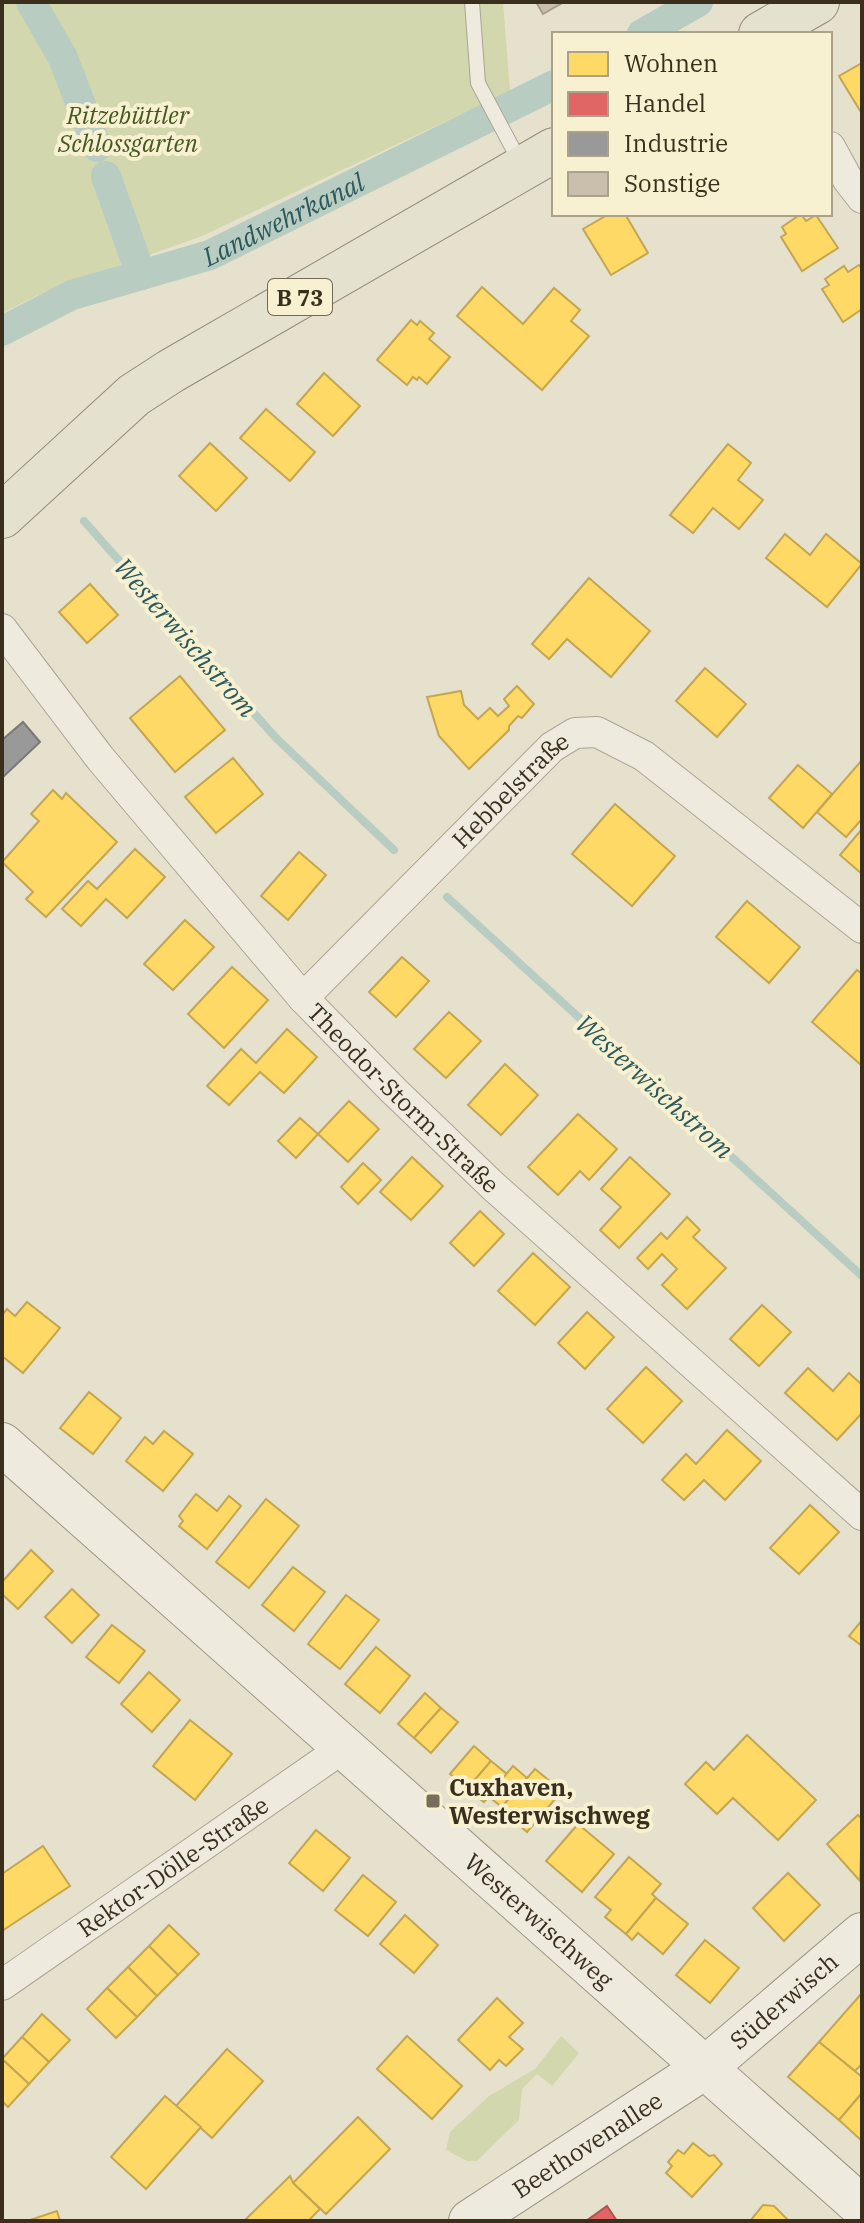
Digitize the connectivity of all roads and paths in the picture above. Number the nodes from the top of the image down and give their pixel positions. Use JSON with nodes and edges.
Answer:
{"nodes":[{"id":1,"x":472,"y":2,"type":"edge"},
{"id":2,"x":817,"y":2,"type":"edge"},
{"id":3,"x":765,"y":32,"type":"edge"},
{"id":4,"x":527,"y":150,"type":"edge"},
{"id":5,"x":832,"y":151,"type":"edge"},
{"id":6,"x":862,"y":198,"type":"edge"},
{"id":7,"x":2,"y":516,"type":"edge"},
{"id":8,"x":2,"y":629,"type":"edge"},
{"id":9,"x":862,"y":928,"type":"edge"},
{"id":10,"x":303,"y":998,"type":"junction"},
{"id":11,"x":2,"y":1444,"type":"edge"},
{"id":12,"x":862,"y":1515,"type":"edge"},
{"id":13,"x":343,"y":1748,"type":"junction"},
{"id":14,"x":862,"y":1934,"type":"edge"},
{"id":15,"x":2,"y":1985,"type":"edge"},
{"id":16,"x":706,"y":2067,"type":"junction"},
{"id":17,"x":862,"y":2207,"type":"edge"},
{"id":18,"x":470,"y":2221,"type":"edge"}],
"edges":[{"from":1,"to":4,"type":"lane"},
{"from":2,"to":3,"type":"main road"},
{"from":4,"to":7,"type":"main road","number":"B 73"},
{"from":5,"to":6,"type":"street"},
{"from":8,"to":10,"type":"street","name":"Theodor-Storm-Straße"},
{"from":9,"to":10,"type":"street","name":"Hebbelstraße"},
{"from":10,"to":12,"type":"street","name":"Theodor-Storm-Straße"},
{"from":11,"to":13,"type":"street","name":"Westerwischweg"},
{"from":13,"to":15,"type":"street","name":"Rektor-Dölle-Straße"},
{"from":13,"to":16,"type":"street","name":"Westerwischweg"},
{"from":14,"to":16,"type":"street","name":"Süderwisch"},
{"from":16,"to":17,"type":"street","name":"Westerwischweg"},
{"from":16,"to":18,"type":"street","name":"Beethovenallee"}]}
